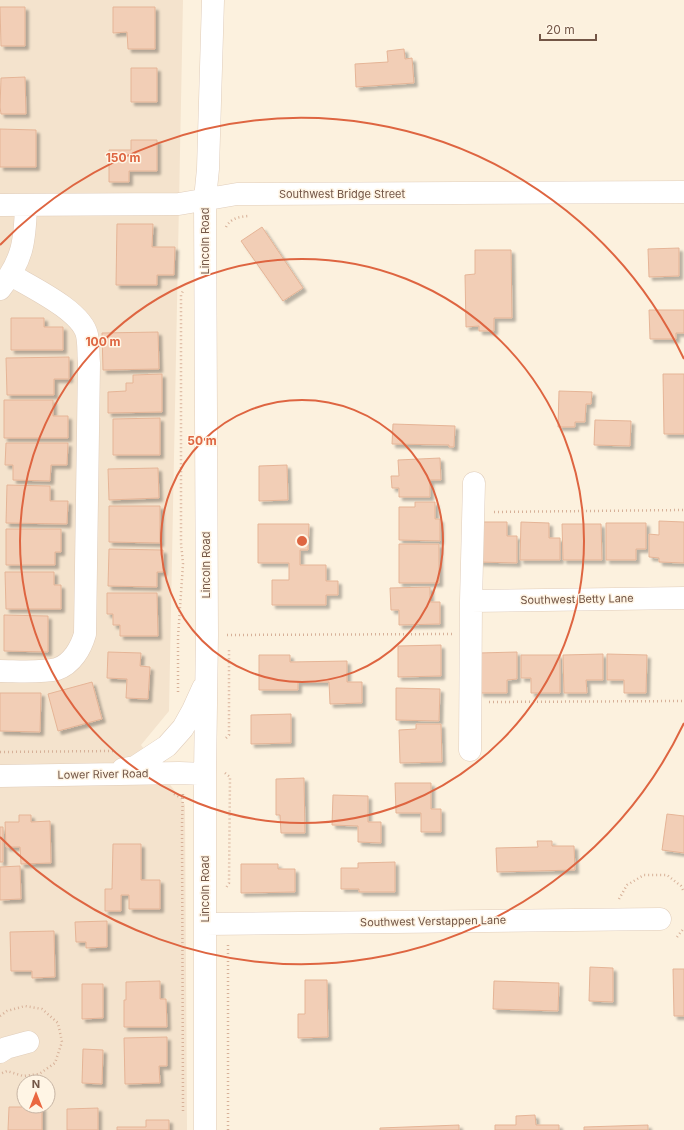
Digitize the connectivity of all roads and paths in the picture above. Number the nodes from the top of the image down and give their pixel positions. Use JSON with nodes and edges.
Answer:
{"nodes":[{"id":1,"x":213,"y":0,"type":"edge"},
{"id":2,"x":684,"y":192,"type":"edge"},
{"id":3,"x":205,"y":199,"type":"junction"},
{"id":4,"x":0,"y":205,"type":"edge"},
{"id":5,"x":26,"y":205,"type":"junction"},
{"id":6,"x":253,"y":216,"type":"dead end"},
{"id":7,"x":228,"y":224,"type":"junction"},
{"id":8,"x":215,"y":226,"type":"junction"},
{"id":9,"x":6,"y":282,"type":"edge"},
{"id":10,"x":186,"y":283,"type":"dead end"},
{"id":11,"x":474,"y":483,"type":"dead end"},
{"id":12,"x":684,"y":510,"type":"edge"},
{"id":13,"x":473,"y":513,"type":"junction"},
{"id":14,"x":684,"y":598,"type":"edge"},
{"id":15,"x":471,"y":600,"type":"junction"},
{"id":16,"x":471,"y":634,"type":"junction"},
{"id":17,"x":229,"y":638,"type":"dead end"},
{"id":18,"x":229,"y":646,"type":"dead end"},
{"id":19,"x":0,"y":671,"type":"edge"},
{"id":20,"x":206,"y":679,"type":"junction"},
{"id":21,"x":178,"y":698,"type":"dead end"},
{"id":22,"x":684,"y":701,"type":"edge"},
{"id":23,"x":471,"y":702,"type":"junction"},
{"id":24,"x":223,"y":743,"type":"dead end"},
{"id":25,"x":470,"y":750,"type":"dead end"},
{"id":26,"x":115,"y":751,"type":"dead end"},
{"id":27,"x":0,"y":752,"type":"edge"},
{"id":28,"x":183,"y":773,"type":"junction"},
{"id":29,"x":214,"y":773,"type":"junction"},
{"id":30,"x":96,"y":774,"type":"junction"},
{"id":31,"x":0,"y":776,"type":"edge"},
{"id":32,"x":223,"y":893,"type":"dead end"},
{"id":33,"x":660,"y":919,"type":"dead end"},
{"id":34,"x":205,"y":924,"type":"junction"},
{"id":35,"x":228,"y":924,"type":"junction"},
{"id":36,"x":684,"y":928,"type":"edge"},
{"id":37,"x":677,"y":937,"type":"dead end"},
{"id":38,"x":28,"y":1042,"type":"dead end"},
{"id":39,"x":0,"y":1052,"type":"edge"},
{"id":40,"x":183,"y":1114,"type":"dead end"},
{"id":41,"x":205,"y":1130,"type":"edge"},
{"id":42,"x":228,"y":1130,"type":"edge"}],
"edges":[{"from":1,"to":3,"type":"street","name":"Lincoln Road"},
{"from":2,"to":3,"type":"street","name":"Southwest Bridge Street"},
{"from":3,"to":5,"type":"street","name":"Southwest Bridge Street"},
{"from":3,"to":8,"type":"street","name":"Lincoln Road"},
{"from":4,"to":5,"type":"street","name":"Southwest Bridge Street"},
{"from":5,"to":9,"type":"street"},
{"from":6,"to":7,"type":"path"},
{"from":7,"to":8,"type":"path"},
{"from":7,"to":8,"type":"path"},
{"from":8,"to":20,"type":"street","name":"Lincoln Road"},
{"from":9,"to":19,"type":"street"},
{"from":10,"to":21,"type":"path"},
{"from":11,"to":13,"type":"street"},
{"from":12,"to":13,"type":"path"},
{"from":13,"to":15,"type":"street"},
{"from":14,"to":15,"type":"street","name":"Southwest Betty Lane"},
{"from":15,"to":16,"type":"street"},
{"from":16,"to":17,"type":"path"},
{"from":16,"to":23,"type":"street"},
{"from":18,"to":24,"type":"path"},
{"from":20,"to":29,"type":"street","name":"Lincoln Road"},
{"from":20,"to":30,"type":"street"},
{"from":22,"to":23,"type":"path"},
{"from":23,"to":25,"type":"street"},
{"from":26,"to":27,"type":"path"},
{"from":28,"to":29,"type":"street","name":"Lower River Road"},
{"from":28,"to":30,"type":"street","name":"Lower River Road"},
{"from":28,"to":40,"type":"path"},
{"from":29,"to":32,"type":"path"},
{"from":29,"to":34,"type":"street","name":"Lincoln Road"},
{"from":30,"to":31,"type":"street","name":"Lower River Road"},
{"from":33,"to":35,"type":"street","name":"Southwest Verstappen Lane"},
{"from":34,"to":35,"type":"street","name":"Southwest Verstappen Lane"},
{"from":34,"to":41,"type":"street","name":"Lincoln Road"},
{"from":35,"to":42,"type":"path"},
{"from":36,"to":37,"type":"path"},
{"from":38,"to":39,"type":"street"}]}
